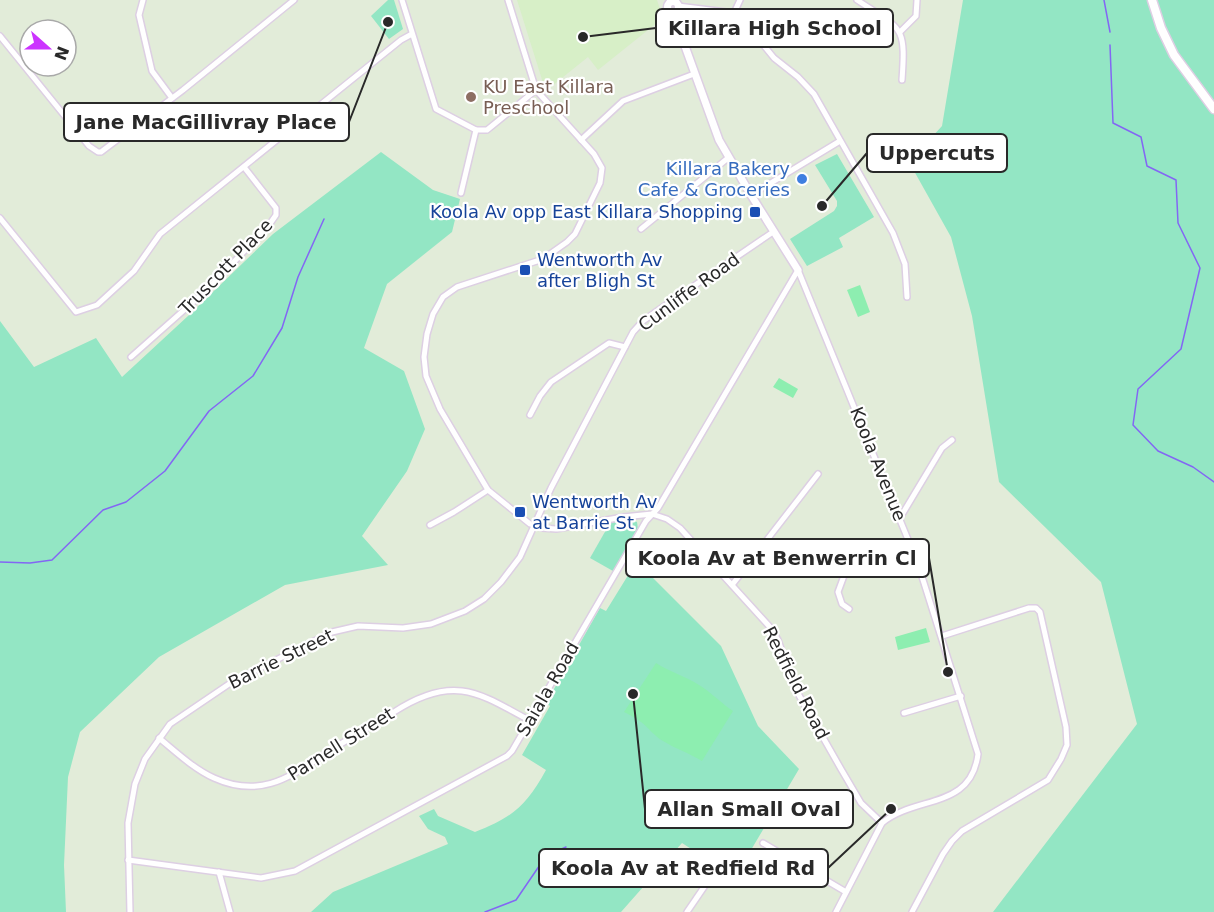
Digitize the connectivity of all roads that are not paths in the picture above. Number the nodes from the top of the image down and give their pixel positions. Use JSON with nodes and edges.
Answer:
{"nodes":[{"id":1,"x":143,"y":0,"type":"edge"},
{"id":2,"x":294,"y":0,"type":"edge"},
{"id":3,"x":402,"y":0,"type":"edge"},
{"id":4,"x":508,"y":0,"type":"edge"},
{"id":5,"x":740,"y":0,"type":"edge"},
{"id":6,"x":857,"y":0,"type":"edge"},
{"id":7,"x":917,"y":0,"type":"edge"},
{"id":8,"x":1152,"y":0,"type":"edge"},
{"id":9,"x":668,"y":1,"type":"edge"},
{"id":10,"x":678,"y":6,"type":"junction"},
{"id":11,"x":673,"y":13,"type":"junction"},
{"id":12,"x":734,"y":13,"type":"junction"},
{"id":13,"x":900,"y":32,"type":"junction"},
{"id":14,"x":412,"y":34,"type":"junction"},
{"id":15,"x":0,"y":36,"type":"edge"},
{"id":16,"x":694,"y":74,"type":"junction"},
{"id":17,"x":902,"y":80,"type":"dead end"},
{"id":18,"x":536,"y":90,"type":"junction"},
{"id":19,"x":172,"y":98,"type":"junction"},
{"id":20,"x":1214,"y":109,"type":"edge"},
{"id":21,"x":476,"y":130,"type":"junction"},
{"id":22,"x":581,"y":140,"type":"junction"},
{"id":23,"x":840,"y":141,"type":"junction"},
{"id":24,"x":728,"y":158,"type":"junction"},
{"id":25,"x":244,"y":167,"type":"junction"},
{"id":26,"x":461,"y":193,"type":"dead end"},
{"id":27,"x":751,"y":195,"type":"junction"},
{"id":28,"x":0,"y":218,"type":"edge"},
{"id":29,"x":640,"y":229,"type":"dead end"},
{"id":30,"x":773,"y":231,"type":"junction"},
{"id":31,"x":798,"y":270,"type":"junction"},
{"id":32,"x":907,"y":297,"type":"dead end"},
{"id":33,"x":625,"y":347,"type":"junction"},
{"id":34,"x":131,"y":357,"type":"dead end"},
{"id":35,"x":530,"y":415,"type":"dead end"},
{"id":36,"x":952,"y":440,"type":"dead end"},
{"id":37,"x":818,"y":474,"type":"dead end"},
{"id":38,"x":488,"y":490,"type":"junction"},
{"id":39,"x":652,"y":514,"type":"junction"},
{"id":40,"x":900,"y":518,"type":"junction"},
{"id":41,"x":430,"y":525,"type":"dead end"},
{"id":42,"x":534,"y":526,"type":"junction"},
{"id":43,"x":918,"y":564,"type":"junction"},
{"id":44,"x":732,"y":585,"type":"junction"},
{"id":45,"x":849,"y":609,"type":"dead end"},
{"id":46,"x":942,"y":636,"type":"junction"},
{"id":47,"x":960,"y":696,"type":"junction"},
{"id":48,"x":904,"y":713,"type":"dead end"},
{"id":49,"x":529,"y":720,"type":"junction"},
{"id":50,"x":159,"y":738,"type":"junction"},
{"id":51,"x":882,"y":823,"type":"junction"},
{"id":52,"x":763,"y":843,"type":"dead end"},
{"id":53,"x":128,"y":861,"type":"junction"},
{"id":54,"x":715,"y":871,"type":"dead end"},
{"id":55,"x":219,"y":872,"type":"junction"},
{"id":56,"x":846,"y":892,"type":"junction"},
{"id":57,"x":691,"y":911,"type":"edge"},
{"id":58,"x":130,"y":912,"type":"edge"},
{"id":59,"x":230,"y":912,"type":"edge"},
{"id":60,"x":836,"y":912,"type":"edge"},
{"id":61,"x":912,"y":912,"type":"edge"}],
"edges":[{"from":1,"to":19,"type":"street"},
{"from":2,"to":19,"type":"street"},
{"from":3,"to":14,"type":"street"},
{"from":4,"to":18,"type":"street"},
{"from":5,"to":12,"type":"street"},
{"from":6,"to":13,"type":"street"},
{"from":7,"to":13,"type":"street"},
{"from":8,"to":20,"type":"main road"},
{"from":9,"to":10,"type":"street"},
{"from":9,"to":11,"type":"street"},
{"from":10,"to":11,"type":"street"},
{"from":10,"to":12,"type":"street"},
{"from":11,"to":16,"type":"street","name":"Koola Avenue"},
{"from":12,"to":23,"type":"street"},
{"from":13,"to":17,"type":"street"},
{"from":14,"to":21,"type":"street"},
{"from":14,"to":25,"type":"street"},
{"from":15,"to":19,"type":"street"},
{"from":16,"to":22,"type":"street"},
{"from":16,"to":24,"type":"street","name":"Koola Avenue"},
{"from":18,"to":21,"type":"street"},
{"from":18,"to":22,"type":"street"},
{"from":21,"to":26,"type":"street"},
{"from":22,"to":38,"type":"street"},
{"from":23,"to":27,"type":"street"},
{"from":23,"to":32,"type":"street"},
{"from":24,"to":27,"type":"street","name":"Koola Avenue"},
{"from":24,"to":29,"type":"street"},
{"from":25,"to":28,"type":"street"},
{"from":25,"to":34,"type":"street","name":"Truscott Place"},
{"from":27,"to":30,"type":"street","name":"Koola Avenue"},
{"from":30,"to":31,"type":"street","name":"Koola Avenue"},
{"from":30,"to":33,"type":"street","name":"Cunliffe Road"},
{"from":31,"to":39,"type":"street","name":"Saiala Road"},
{"from":31,"to":40,"type":"street","name":"Koola Avenue"},
{"from":33,"to":35,"type":"street","name":"Cunliffe Road"},
{"from":33,"to":42,"type":"street","name":"Barrie Street"},
{"from":36,"to":40,"type":"street"},
{"from":37,"to":44,"type":"street"},
{"from":38,"to":41,"type":"street"},
{"from":38,"to":42,"type":"street"},
{"from":39,"to":42,"type":"street"},
{"from":39,"to":44,"type":"street","name":"Redfield Road"},
{"from":39,"to":49,"type":"street","name":"Saiala Road"},
{"from":40,"to":43,"type":"street","name":"Koola Avenue"},
{"from":42,"to":50,"type":"street","name":"Barrie Street"},
{"from":43,"to":45,"type":"street"},
{"from":43,"to":46,"type":"street","name":"Koola Avenue"},
{"from":44,"to":51,"type":"street","name":"Redfield Road"},
{"from":46,"to":47,"type":"street","name":"Koola Avenue"},
{"from":46,"to":61,"type":"street"},
{"from":47,"to":48,"type":"street"},
{"from":47,"to":51,"type":"street","name":"Koola Avenue"},
{"from":49,"to":50,"type":"street","name":"Parnell Street"},
{"from":49,"to":55,"type":"street","name":"Saiala Road"},
{"from":50,"to":53,"type":"street","name":"Barrie Street"},
{"from":51,"to":56,"type":"street"},
{"from":52,"to":56,"type":"street"},
{"from":53,"to":55,"type":"street","name":"Saiala Road"},
{"from":53,"to":58,"type":"street","name":"Barrie Street"},
{"from":54,"to":57,"type":"street"},
{"from":55,"to":59,"type":"street"},
{"from":56,"to":60,"type":"street"}]}
